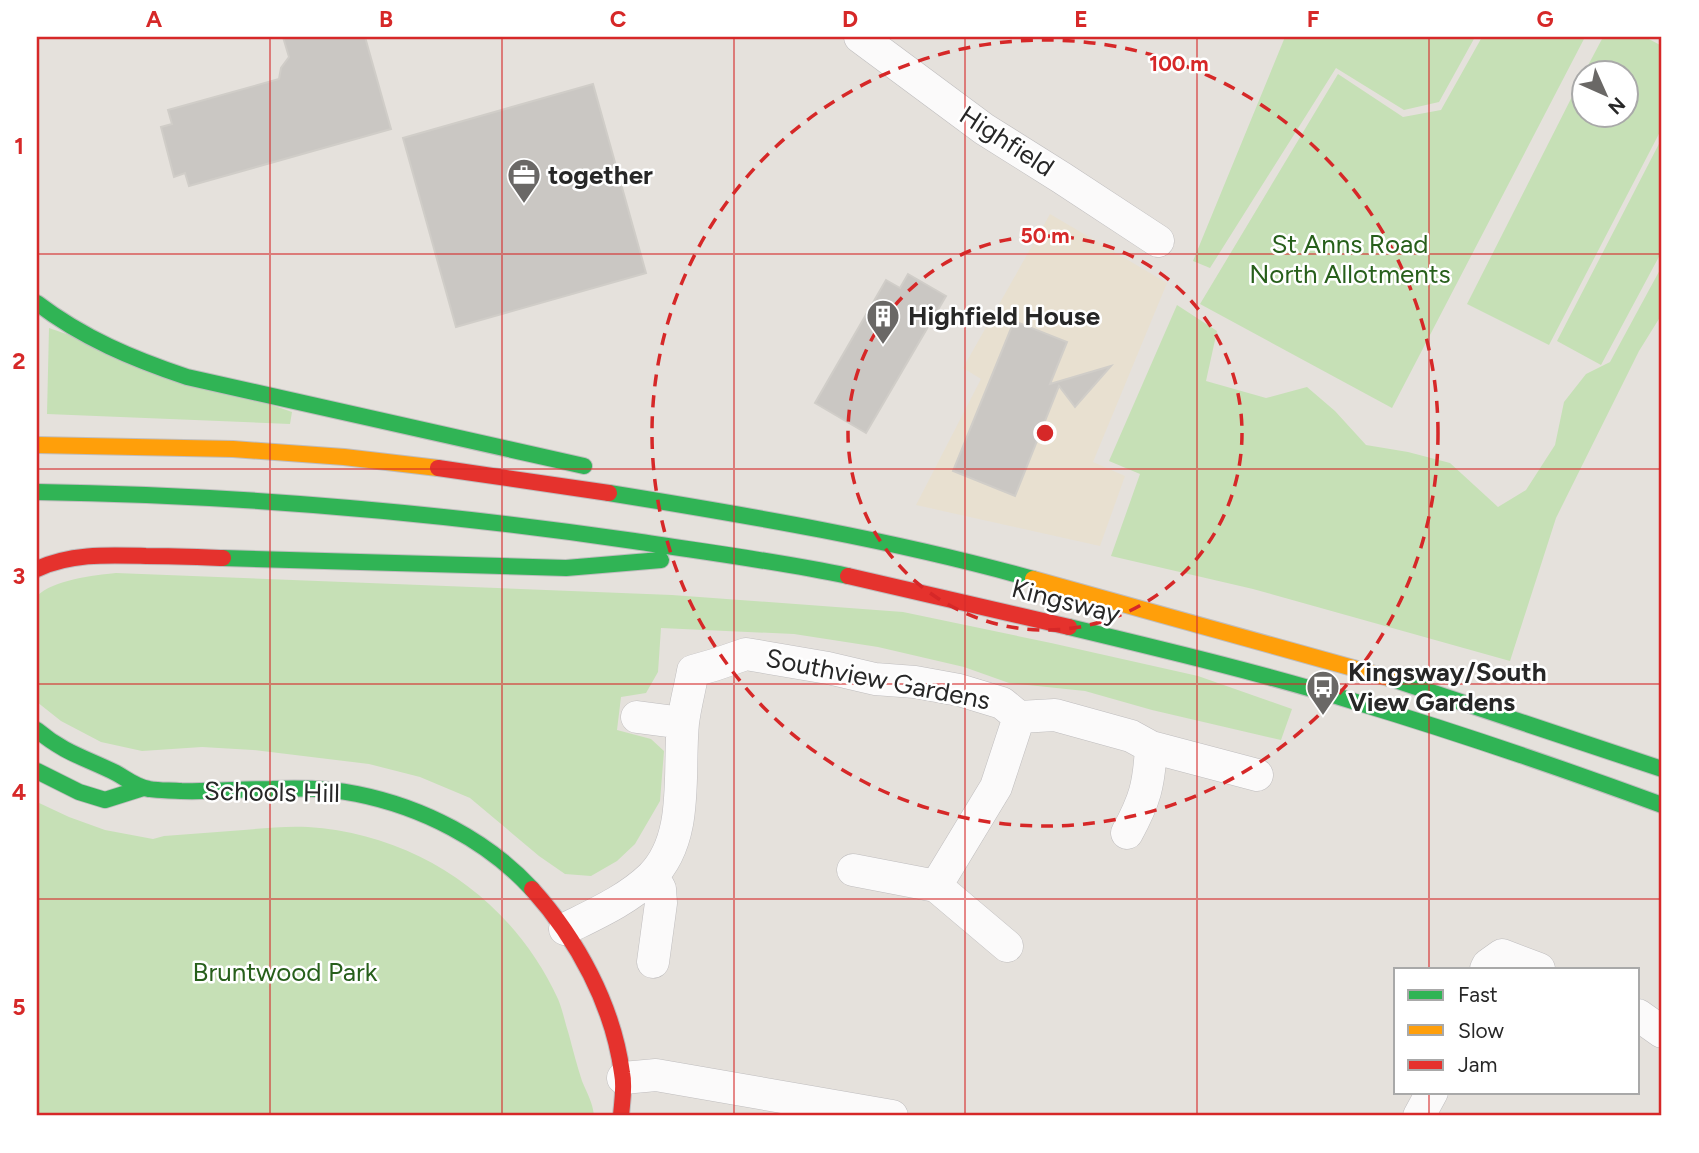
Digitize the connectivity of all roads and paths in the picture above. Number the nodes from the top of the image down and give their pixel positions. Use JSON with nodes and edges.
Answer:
{"nodes":[{"id":1,"x":860,"y":37,"type":"edge"},
{"id":2,"x":1151,"y":237,"type":"dead end"},
{"id":3,"x":37,"y":303,"type":"edge"},
{"id":4,"x":37,"y":445,"type":"edge"},
{"id":5,"x":604,"y":471,"type":"dead end"},
{"id":6,"x":656,"y":485,"type":"dead end"},
{"id":7,"x":37,"y":492,"type":"edge"},
{"id":8,"x":740,"y":514,"type":"junction"},
{"id":9,"x":726,"y":554,"type":"junction"},
{"id":10,"x":37,"y":569,"type":"edge"},
{"id":11,"x":636,"y":717,"type":"dead end"},
{"id":12,"x":1018,"y":717,"type":"junction"},
{"id":13,"x":683,"y":723,"type":"junction"},
{"id":14,"x":37,"y":730,"type":"edge"},
{"id":15,"x":1151,"y":747,"type":"junction"},
{"id":16,"x":1662,"y":769,"type":"edge"},
{"id":17,"x":37,"y":771,"type":"edge"},
{"id":18,"x":1256,"y":775,"type":"dead end"},
{"id":19,"x":143,"y":788,"type":"junction"},
{"id":20,"x":1662,"y":804,"type":"edge"},
{"id":21,"x":1127,"y":833,"type":"dead end"},
{"id":22,"x":853,"y":870,"type":"dead end"},
{"id":23,"x":653,"y":876,"type":"junction"},
{"id":24,"x":936,"y":886,"type":"junction"},
{"id":25,"x":565,"y":929,"type":"junction"},
{"id":26,"x":1007,"y":946,"type":"dead end"},
{"id":27,"x":653,"y":962,"type":"dead end"},
{"id":28,"x":1486,"y":968,"type":"edge"},
{"id":29,"x":1536,"y":968,"type":"edge"},
{"id":30,"x":1640,"y":1016,"type":"edge"},
{"id":31,"x":1662,"y":1032,"type":"edge"},
{"id":32,"x":624,"y":1078,"type":"junction"},
{"id":33,"x":1431,"y":1094,"type":"edge"},
{"id":34,"x":621,"y":1116,"type":"edge"},
{"id":35,"x":892,"y":1116,"type":"edge"},
{"id":36,"x":1419,"y":1116,"type":"edge"}],
"edges":[{"from":1,"to":2,"type":"street","name":"Highfield"},
{"from":3,"to":5,"type":"main road"},
{"from":4,"to":8,"type":"main road","name":"Kingsway"},
{"from":6,"to":8,"type":"main road"},
{"from":7,"to":9,"type":"main road","name":"Kingsway"},
{"from":8,"to":16,"type":"main road","name":"Kingsway"},
{"from":9,"to":10,"type":"main road"},
{"from":9,"to":20,"type":"main road","name":"Kingsway"},
{"from":11,"to":13,"type":"street"},
{"from":12,"to":13,"type":"street","name":"Southview Gardens"},
{"from":12,"to":15,"type":"street","name":"Southview Gardens"},
{"from":12,"to":24,"type":"street","name":"Southview Gardens"},
{"from":13,"to":23,"type":"street"},
{"from":14,"to":19,"type":"main road","name":"Schools Hill"},
{"from":15,"to":18,"type":"street","name":"Southview Gardens"},
{"from":15,"to":21,"type":"street"},
{"from":17,"to":19,"type":"main road","name":"Schools Hill"},
{"from":19,"to":25,"type":"main road","name":"Schools Hill"},
{"from":22,"to":24,"type":"street"},
{"from":23,"to":25,"type":"street"},
{"from":23,"to":27,"type":"street"},
{"from":24,"to":26,"type":"street"},
{"from":25,"to":32,"type":"main road","name":"Schools Hill"},
{"from":28,"to":29,"type":"street"},
{"from":30,"to":31,"type":"street"},
{"from":32,"to":34,"type":"main road","name":"Schools Hill"},
{"from":32,"to":35,"type":"street"},
{"from":33,"to":36,"type":"street"}]}
